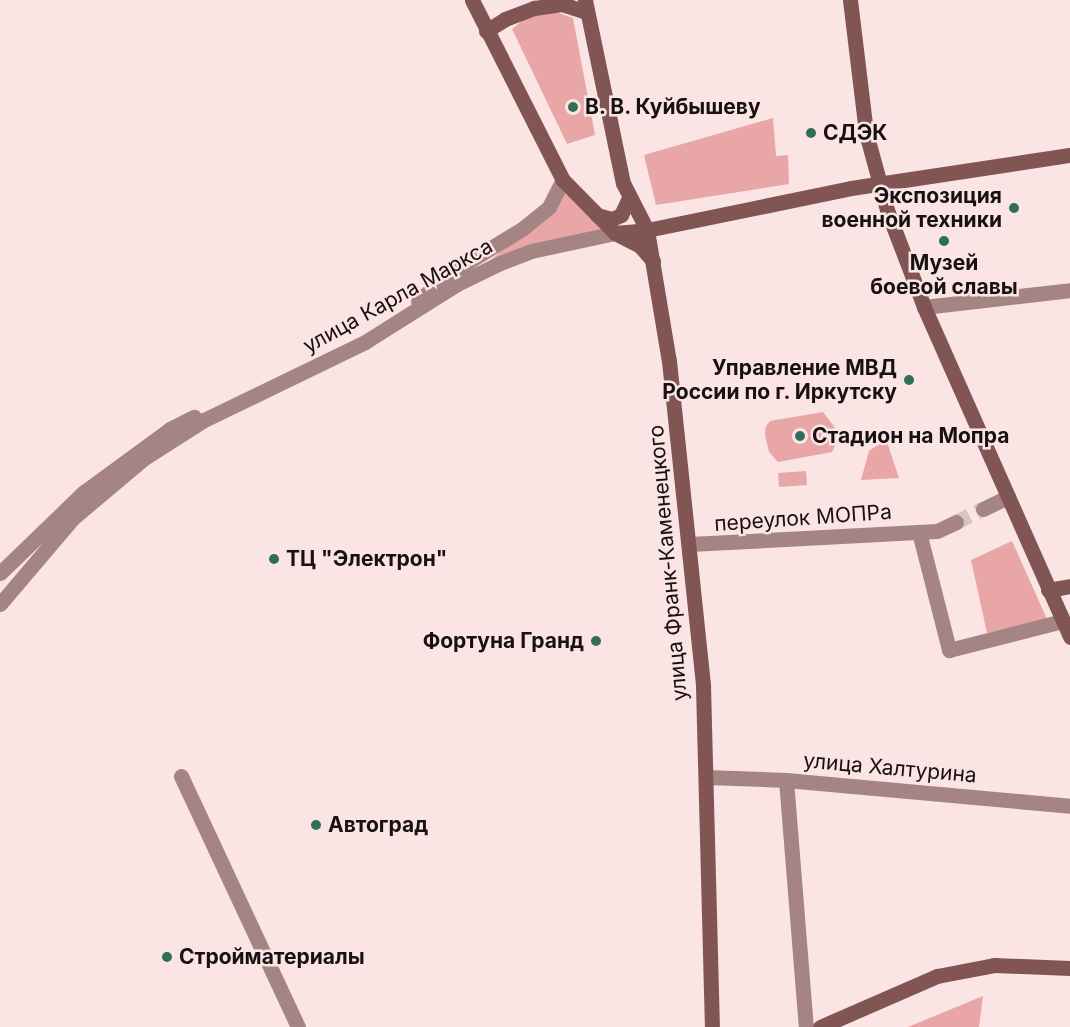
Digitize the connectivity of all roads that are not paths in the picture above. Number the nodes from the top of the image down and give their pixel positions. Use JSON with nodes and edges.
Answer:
{"nodes":[{"id":1,"x":471,"y":0,"type":"edge"},
{"id":2,"x":850,"y":0,"type":"edge"},
{"id":3,"x":586,"y":6,"type":"edge"},
{"id":4,"x":486,"y":31,"type":"junction"},
{"id":5,"x":1070,"y":156,"type":"edge"},
{"id":6,"x":563,"y":180,"type":"junction"},
{"id":7,"x":879,"y":184,"type":"junction"},
{"id":8,"x":629,"y":198,"type":"junction"},
{"id":9,"x":597,"y":215,"type":"junction"},
{"id":10,"x":647,"y":230,"type":"junction"},
{"id":11,"x":615,"y":233,"type":"junction"},
{"id":12,"x":653,"y":262,"type":"junction"},
{"id":13,"x":1070,"y":291,"type":"edge"},
{"id":14,"x":924,"y":308,"type":"junction"},
{"id":15,"x":1008,"y":497,"type":"junction"},
{"id":16,"x":983,"y":509,"type":"tunnel mouth"},
{"id":17,"x":956,"y":522,"type":"tunnel mouth"},
{"id":18,"x":919,"y":532,"type":"junction"},
{"id":19,"x":690,"y":544,"type":"junction"},
{"id":20,"x":0,"y":573,"type":"edge"},
{"id":21,"x":1070,"y":586,"type":"edge"},
{"id":22,"x":1048,"y":590,"type":"junction"},
{"id":23,"x":0,"y":604,"type":"edge"},
{"id":24,"x":1063,"y":621,"type":"junction"},
{"id":25,"x":1070,"y":637,"type":"edge"},
{"id":26,"x":181,"y":776,"type":"dead end"},
{"id":27,"x":706,"y":777,"type":"junction"},
{"id":28,"x":786,"y":780,"type":"junction"},
{"id":29,"x":1070,"y":806,"type":"edge"},
{"id":30,"x":1070,"y":968,"type":"edge"},
{"id":31,"x":298,"y":1027,"type":"edge"},
{"id":32,"x":712,"y":1027,"type":"edge"},
{"id":33,"x":806,"y":1027,"type":"edge"},
{"id":34,"x":820,"y":1027,"type":"edge"}],
"edges":[{"from":1,"to":4,"type":"main road"},
{"from":2,"to":7,"type":"main road"},
{"from":3,"to":4,"type":"main road"},
{"from":3,"to":8,"type":"main road","name":"улица Франк-Каменецкого"},
{"from":4,"to":6,"type":"main road"},
{"from":5,"to":7,"type":"main road","name":"улица Карла Маркса"},
{"from":6,"to":9,"type":"main road"},
{"from":6,"to":20,"type":"street"},
{"from":7,"to":10,"type":"main road","name":"улица Карла Маркса"},
{"from":7,"to":14,"type":"main road"},
{"from":8,"to":9,"type":"main road"},
{"from":8,"to":10,"type":"main road","name":"улица Франк-Каменецкого"},
{"from":9,"to":11,"type":"main road"},
{"from":10,"to":11,"type":"main road","name":"улица Карла Маркса"},
{"from":10,"to":12,"type":"main road","name":"улица Франк-Каменецкого"},
{"from":11,"to":12,"type":"main road"},
{"from":11,"to":23,"type":"street","name":"улица Карла Маркса"},
{"from":12,"to":19,"type":"main road","name":"улица Франк-Каменецкого"},
{"from":13,"to":14,"type":"street"},
{"from":14,"to":15,"type":"main road"},
{"from":15,"to":16,"type":"street"},
{"from":15,"to":22,"type":"main road"},
{"from":17,"to":18,"type":"street","name":"переулок МОПРа"},
{"from":18,"to":19,"type":"street","name":"переулок МОПРа"},
{"from":18,"to":24,"type":"street","name":"переулок МОПРа"},
{"from":19,"to":27,"type":"main road","name":"улица Франк-Каменецкого"},
{"from":21,"to":22,"type":"main road"},
{"from":22,"to":24,"type":"main road"},
{"from":24,"to":25,"type":"main road"},
{"from":26,"to":31,"type":"street"},
{"from":27,"to":28,"type":"street","name":"улица Халтурина"},
{"from":27,"to":32,"type":"main road","name":"улица Франк-Каменецкого"},
{"from":28,"to":29,"type":"street","name":"улица Халтурина"},
{"from":28,"to":33,"type":"street"},
{"from":30,"to":34,"type":"main road"}]}
